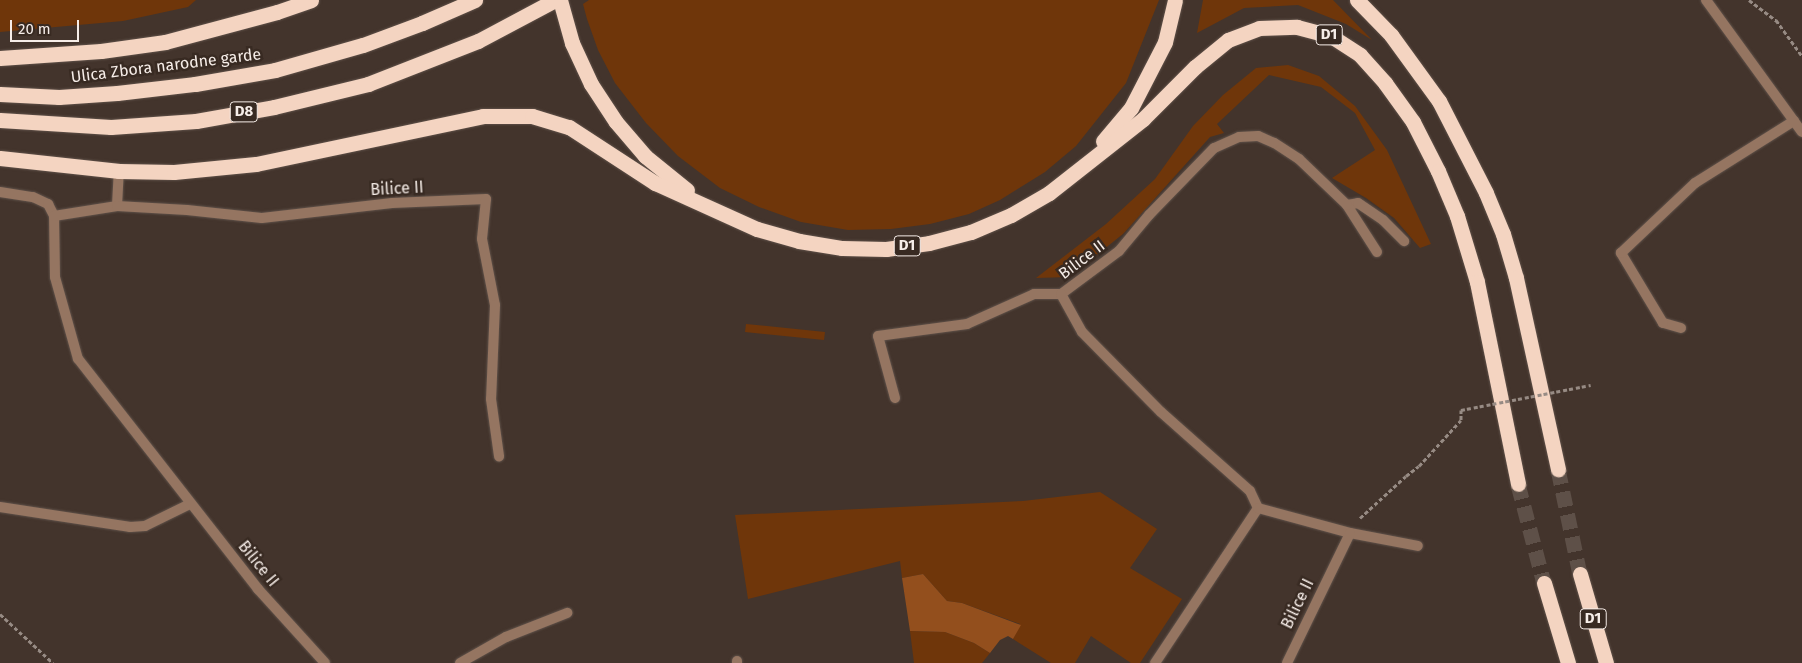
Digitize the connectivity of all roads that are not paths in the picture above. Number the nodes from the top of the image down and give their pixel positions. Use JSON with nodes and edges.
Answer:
{"nodes":[{"id":1,"x":311,"y":0,"type":"edge"},
{"id":2,"x":554,"y":0,"type":"edge"},
{"id":3,"x":560,"y":0,"type":"edge"},
{"id":4,"x":1174,"y":0,"type":"edge"},
{"id":5,"x":1357,"y":0,"type":"edge"},
{"id":6,"x":1706,"y":0,"type":"edge"},
{"id":7,"x":472,"y":1,"type":"edge"},
{"id":8,"x":0,"y":58,"type":"edge"},
{"id":9,"x":0,"y":94,"type":"edge"},
{"id":10,"x":0,"y":120,"type":"edge"},
{"id":11,"x":1794,"y":121,"type":"junction"},
{"id":12,"x":1802,"y":132,"type":"edge"},
{"id":13,"x":0,"y":158,"type":"edge"},
{"id":14,"x":1083,"y":165,"type":"junction"},
{"id":15,"x":119,"y":171,"type":"junction"},
{"id":16,"x":0,"y":192,"type":"edge"},
{"id":17,"x":1347,"y":205,"type":"junction"},
{"id":18,"x":117,"y":206,"type":"junction"},
{"id":19,"x":718,"y":210,"type":"junction"},
{"id":20,"x":54,"y":216,"type":"junction"},
{"id":21,"x":1404,"y":241,"type":"dead end"},
{"id":22,"x":1377,"y":252,"type":"dead end"},
{"id":23,"x":1061,"y":294,"type":"junction"},
{"id":24,"x":1681,"y":328,"type":"dead end"},
{"id":25,"x":895,"y":398,"type":"dead end"},
{"id":26,"x":499,"y":456,"type":"dead end"},
{"id":27,"x":1558,"y":469,"type":"tunnel mouth"},
{"id":28,"x":1518,"y":484,"type":"tunnel mouth"},
{"id":29,"x":190,"y":504,"type":"junction"},
{"id":30,"x":0,"y":508,"type":"edge"},
{"id":31,"x":1258,"y":508,"type":"junction"},
{"id":32,"x":1350,"y":533,"type":"junction"},
{"id":33,"x":1418,"y":546,"type":"dead end"},
{"id":34,"x":1580,"y":574,"type":"tunnel mouth"},
{"id":35,"x":1544,"y":583,"type":"tunnel mouth"},
{"id":36,"x":567,"y":613,"type":"dead end"},
{"id":37,"x":325,"y":663,"type":"edge"},
{"id":38,"x":460,"y":663,"type":"edge"},
{"id":39,"x":1155,"y":663,"type":"edge"},
{"id":40,"x":1287,"y":663,"type":"edge"},
{"id":41,"x":1568,"y":663,"type":"edge"},
{"id":42,"x":1606,"y":663,"type":"edge"}],
"edges":[{"from":1,"to":8,"type":"highway"},
{"from":2,"to":10,"type":"highway","number":"D8"},
{"from":3,"to":19,"type":"highway","number":"D1"},
{"from":4,"to":14,"type":"highway"},
{"from":5,"to":27,"type":"highway"},
{"from":6,"to":11,"type":"street"},
{"from":7,"to":9,"type":"highway","name":"Ulica Zbora narodne garde","number":"D8"},
{"from":11,"to":12,"type":"street"},
{"from":11,"to":24,"type":"street"},
{"from":13,"to":15,"type":"highway"},
{"from":14,"to":19,"type":"highway","number":"D1"},
{"from":14,"to":28,"type":"highway","number":"D1"},
{"from":15,"to":18,"type":"street"},
{"from":15,"to":19,"type":"highway"},
{"from":16,"to":20,"type":"street"},
{"from":17,"to":21,"type":"street","name":"Bilice II"},
{"from":17,"to":22,"type":"street","name":"Bilice II"},
{"from":17,"to":23,"type":"street","name":"Bilice II"},
{"from":18,"to":20,"type":"street","name":"Bilice II"},
{"from":18,"to":26,"type":"street","name":"Bilice II"},
{"from":20,"to":29,"type":"street","name":"Bilice II"},
{"from":23,"to":25,"type":"street"},
{"from":23,"to":31,"type":"street","name":"Bilice II"},
{"from":29,"to":30,"type":"street"},
{"from":29,"to":37,"type":"street","name":"Bilice II"},
{"from":31,"to":32,"type":"street"},
{"from":31,"to":39,"type":"street"},
{"from":32,"to":33,"type":"street"},
{"from":32,"to":40,"type":"street","name":"Bilice II"},
{"from":34,"to":42,"type":"highway","number":"D1"},
{"from":35,"to":41,"type":"highway","number":"D1"},
{"from":36,"to":38,"type":"street"}]}
